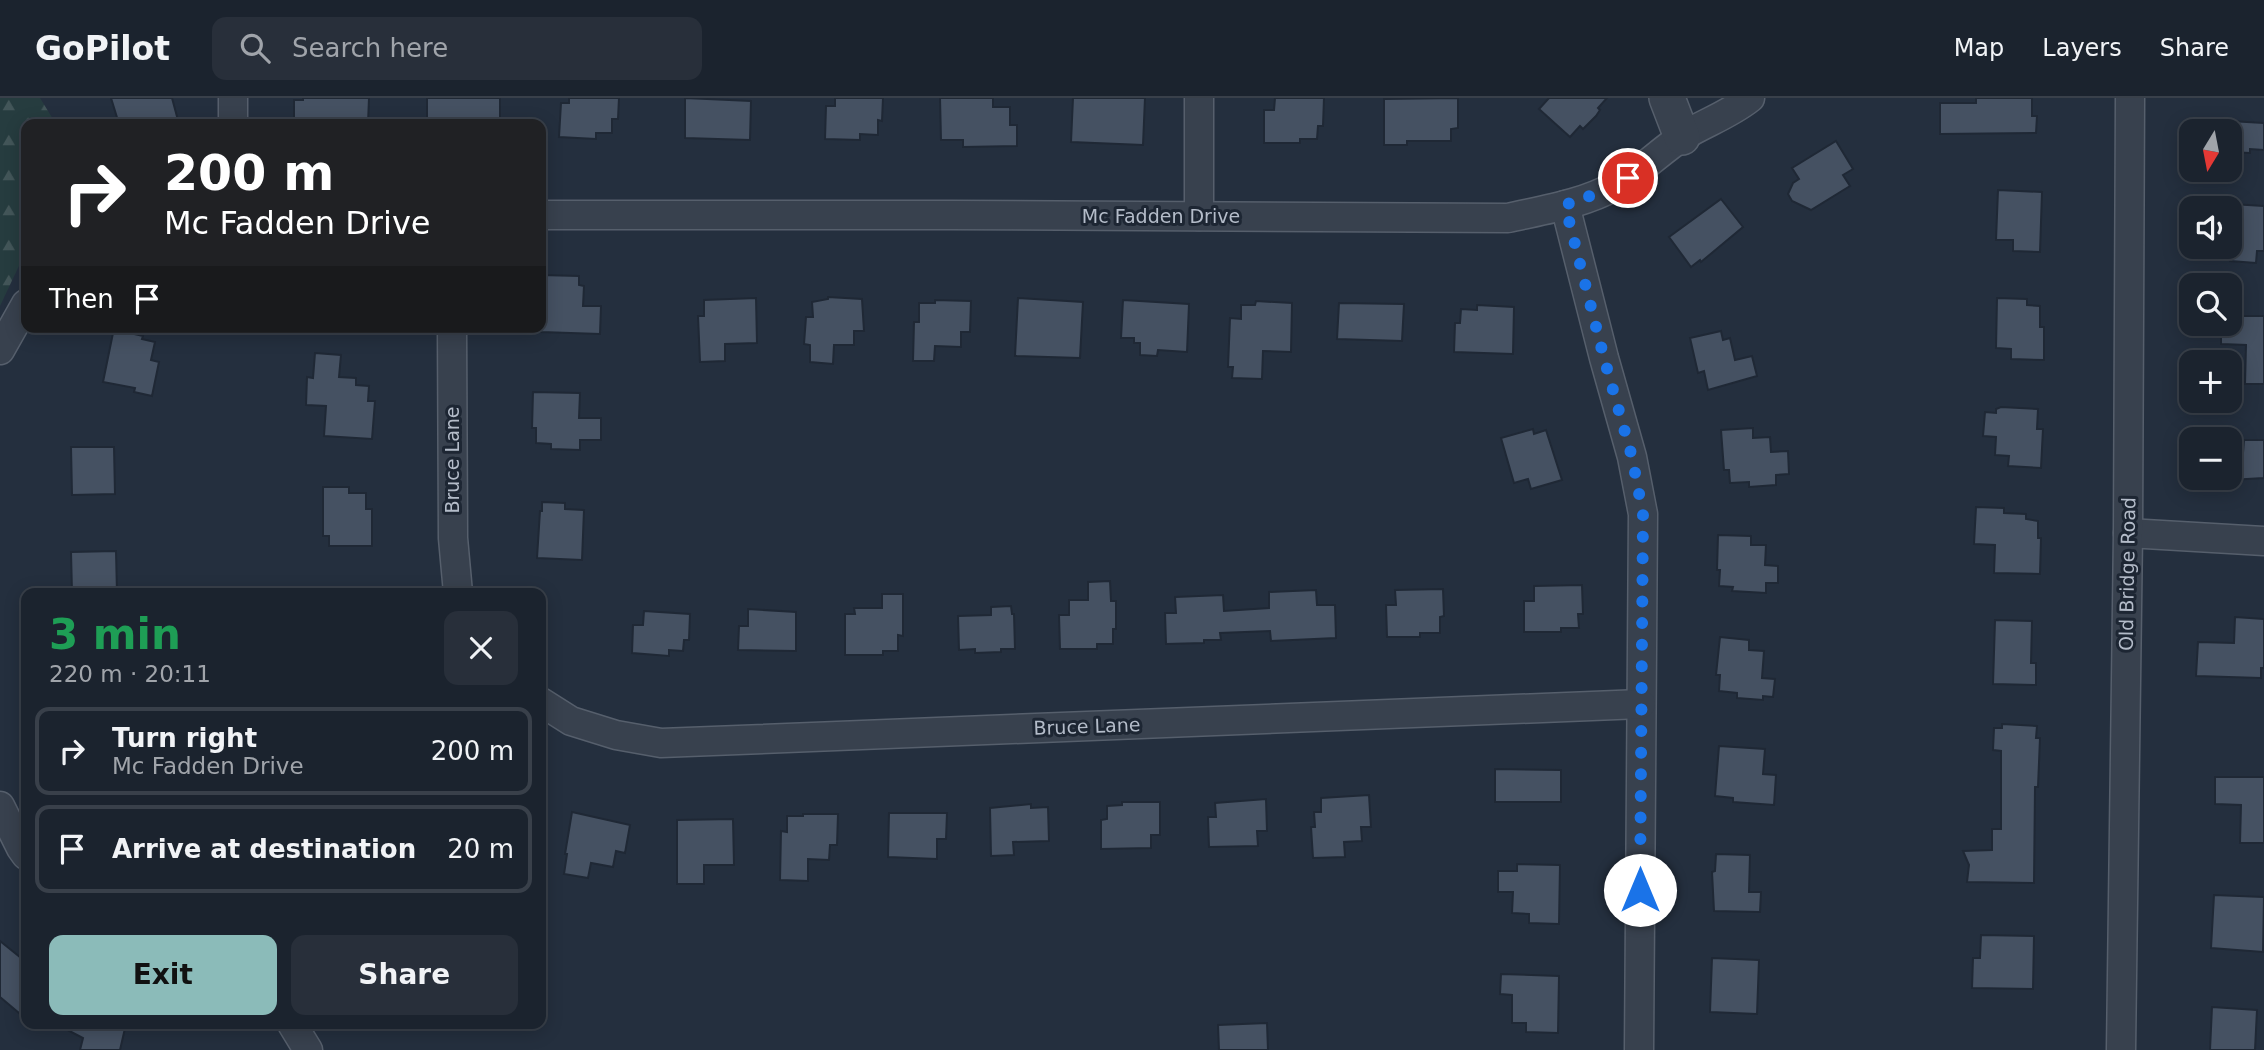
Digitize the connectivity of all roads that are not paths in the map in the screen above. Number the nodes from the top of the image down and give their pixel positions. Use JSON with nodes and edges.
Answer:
{"nodes":[{"id":1,"x":233,"y":98,"type":"edge"},
{"id":2,"x":1199,"y":98,"type":"edge"},
{"id":3,"x":1667,"y":98,"type":"edge"},
{"id":4,"x":1750,"y":98,"type":"edge"},
{"id":5,"x":2130,"y":98,"type":"edge"},
{"id":6,"x":233,"y":119,"type":"edge"},
{"id":7,"x":1682,"y":137,"type":"junction"},
{"id":8,"x":1565,"y":205,"type":"junction"},
{"id":9,"x":546,"y":215,"type":"edge"},
{"id":10,"x":1199,"y":216,"type":"junction"},
{"id":11,"x":21,"y":313,"type":"edge"},
{"id":12,"x":452,"y":333,"type":"edge"},
{"id":13,"x":0,"y":350,"type":"edge"},
{"id":14,"x":2129,"y":533,"type":"junction"},
{"id":15,"x":2264,"y":541,"type":"edge"},
{"id":16,"x":458,"y":588,"type":"edge"},
{"id":17,"x":1642,"y":704,"type":"junction"},
{"id":18,"x":546,"y":705,"type":"edge"},
{"id":19,"x":0,"y":806,"type":"edge"},
{"id":20,"x":21,"y":848,"type":"edge"},
{"id":21,"x":295,"y":1029,"type":"edge"},
{"id":22,"x":308,"y":1050,"type":"edge"},
{"id":23,"x":1639,"y":1050,"type":"edge"},
{"id":24,"x":2121,"y":1050,"type":"edge"}],
"edges":[{"from":1,"to":6,"type":"street"},
{"from":2,"to":10,"type":"street"},
{"from":3,"to":7,"type":"street"},
{"from":4,"to":7,"type":"street","name":"Mc Fadden Drive"},
{"from":5,"to":14,"type":"street","name":"Old Bridge Road"},
{"from":7,"to":8,"type":"street","name":"Mc Fadden Drive"},
{"from":8,"to":10,"type":"street","name":"Mc Fadden Drive"},
{"from":8,"to":17,"type":"street"},
{"from":9,"to":10,"type":"street","name":"Mc Fadden Drive"},
{"from":11,"to":13,"type":"street"},
{"from":12,"to":16,"type":"street","name":"Bruce Lane"},
{"from":14,"to":15,"type":"street"},
{"from":14,"to":24,"type":"street","name":"Old Bridge Road"},
{"from":17,"to":18,"type":"street","name":"Bruce Lane"},
{"from":17,"to":23,"type":"street"},
{"from":19,"to":20,"type":"street"},
{"from":21,"to":22,"type":"street"}]}
